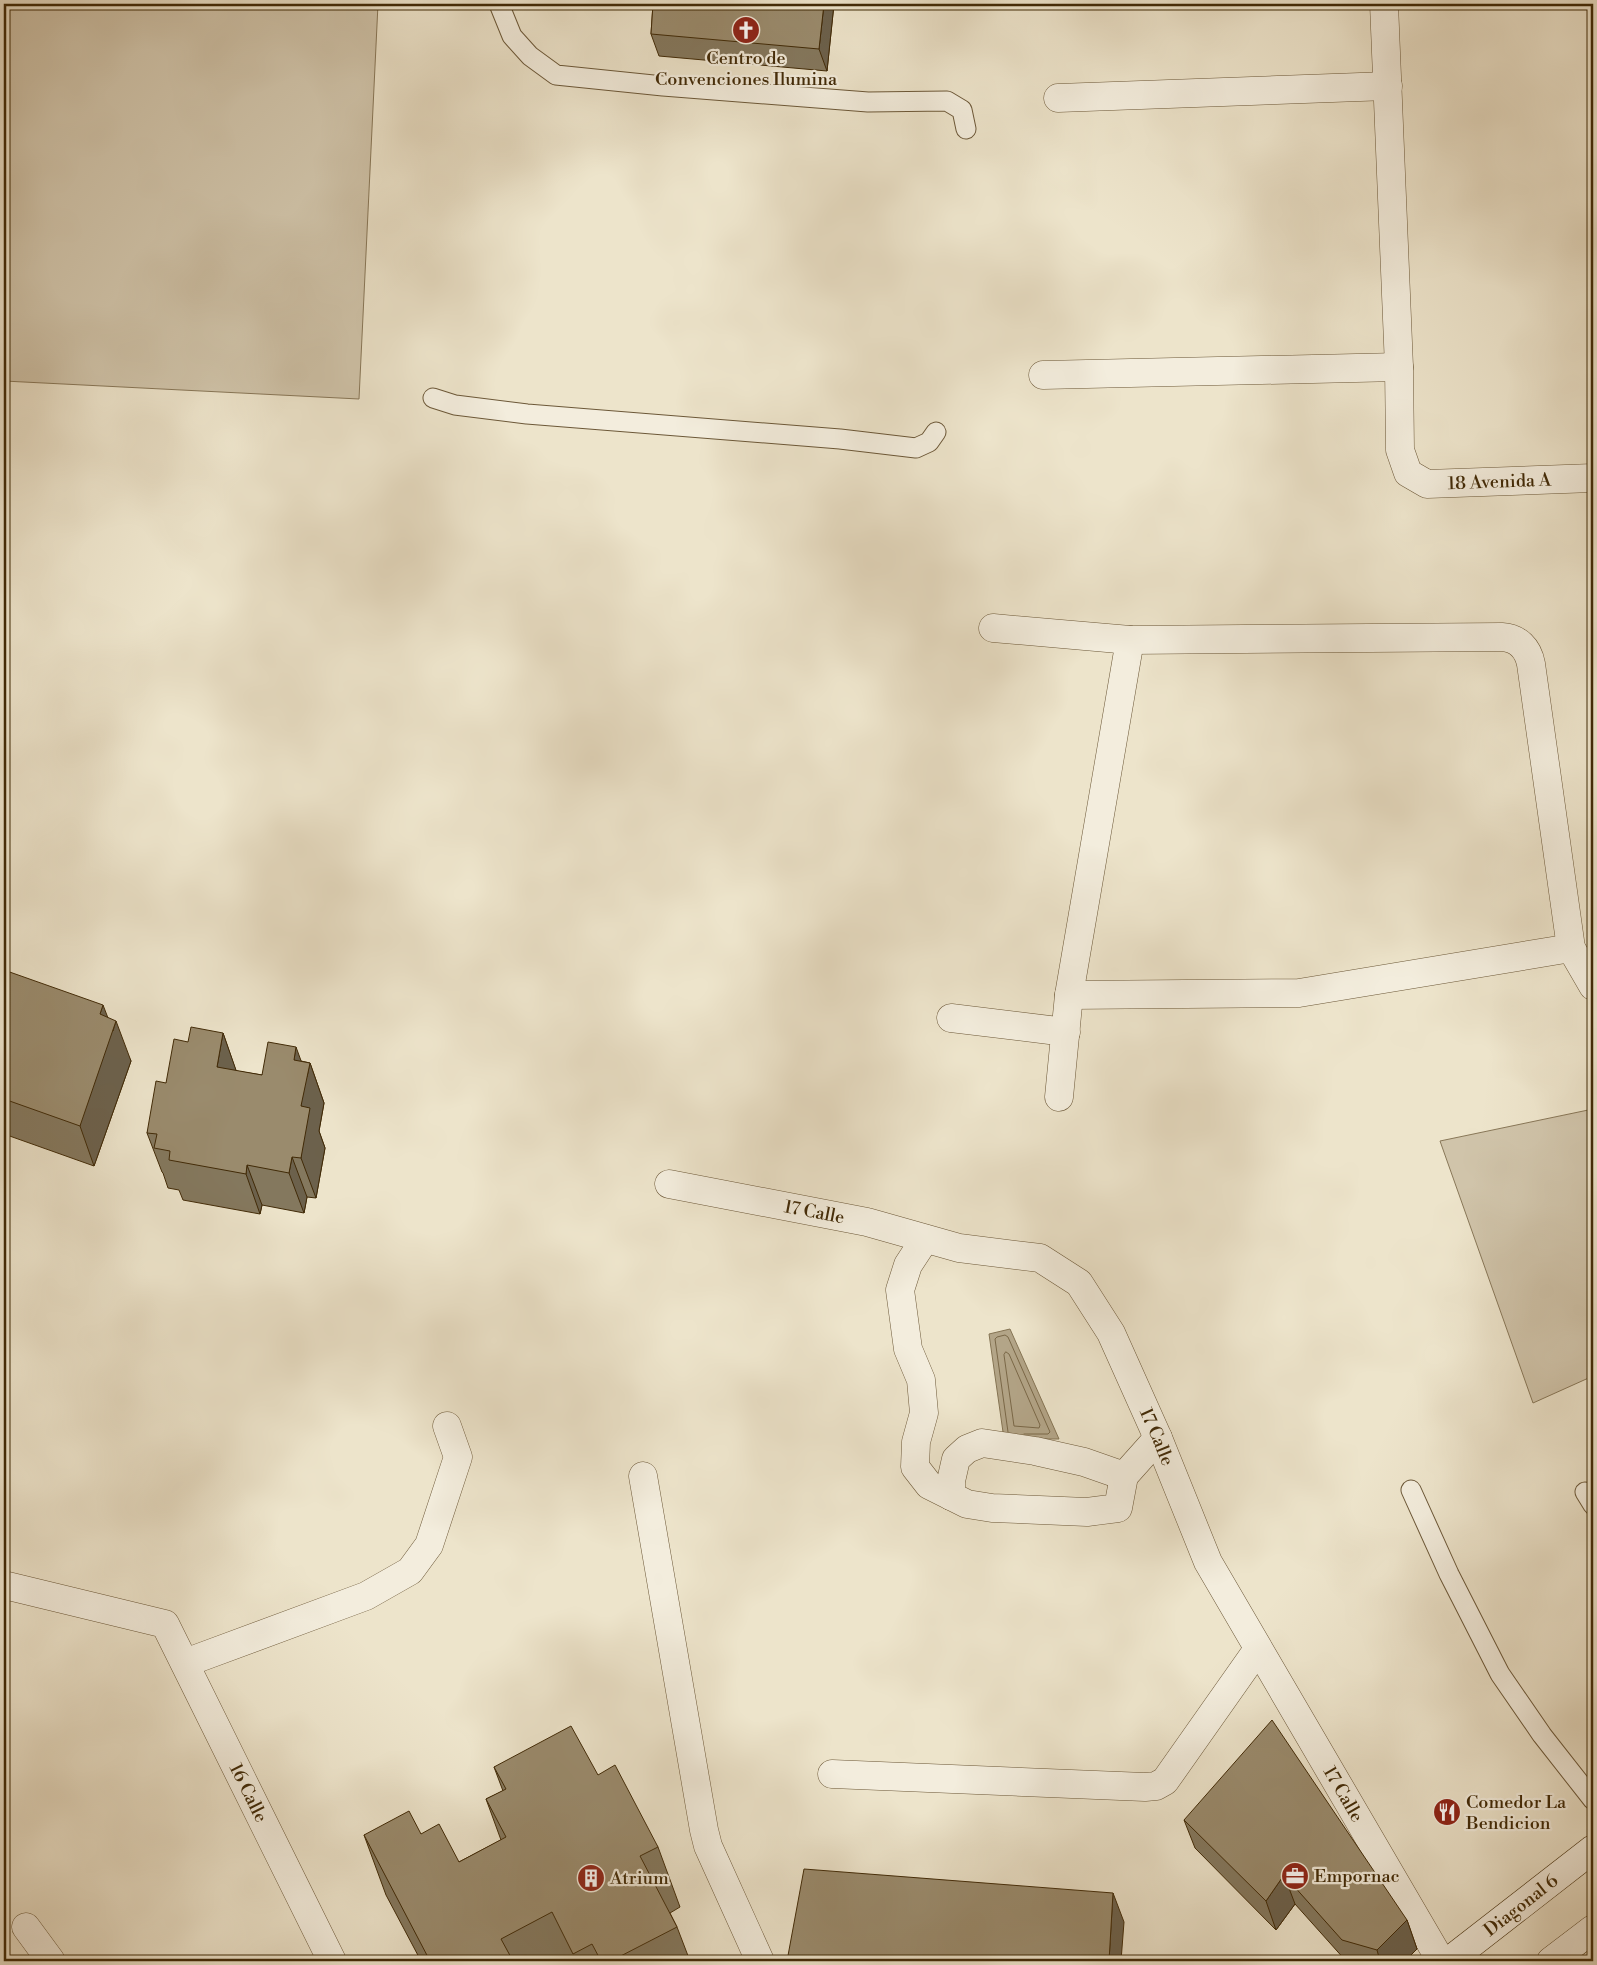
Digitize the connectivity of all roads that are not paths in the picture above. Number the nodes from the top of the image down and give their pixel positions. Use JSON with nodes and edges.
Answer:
{"nodes":[{"id":1,"x":499,"y":4,"type":"edge"},
{"id":2,"x":1384,"y":4,"type":"edge"},
{"id":3,"x":1388,"y":86,"type":"junction"},
{"id":4,"x":1058,"y":98,"type":"dead end"},
{"id":5,"x":966,"y":129,"type":"dead end"},
{"id":6,"x":1399,"y":367,"type":"junction"},
{"id":7,"x":1043,"y":374,"type":"dead end"},
{"id":8,"x":433,"y":398,"type":"dead end"},
{"id":9,"x":936,"y":432,"type":"dead end"},
{"id":10,"x":1593,"y":478,"type":"edge"},
{"id":11,"x":993,"y":628,"type":"dead end"},
{"id":12,"x":1130,"y":640,"type":"junction"},
{"id":13,"x":1572,"y":948,"type":"junction"},
{"id":14,"x":1593,"y":986,"type":"edge"},
{"id":15,"x":1069,"y":996,"type":"junction"},
{"id":16,"x":950,"y":1018,"type":"dead end"},
{"id":17,"x":1066,"y":1032,"type":"junction"},
{"id":18,"x":1059,"y":1097,"type":"dead end"},
{"id":19,"x":669,"y":1184,"type":"dead end"},
{"id":20,"x":925,"y":1239,"type":"junction"},
{"id":21,"x":447,"y":1426,"type":"dead end"},
{"id":22,"x":1158,"y":1438,"type":"junction"},
{"id":23,"x":643,"y":1476,"type":"dead end"},
{"id":24,"x":1124,"y":1476,"type":"junction"},
{"id":25,"x":1410,"y":1490,"type":"dead end"},
{"id":26,"x":951,"y":1496,"type":"junction"},
{"id":27,"x":4,"y":1585,"type":"edge"},
{"id":28,"x":1258,"y":1649,"type":"junction"},
{"id":29,"x":185,"y":1663,"type":"junction"},
{"id":30,"x":832,"y":1774,"type":"dead end"},
{"id":31,"x":1593,"y":1800,"type":"edge"},
{"id":32,"x":1593,"y":1849,"type":"edge"},
{"id":33,"x":26,"y":1927,"type":"dead end"},
{"id":34,"x":1593,"y":1929,"type":"edge"},
{"id":35,"x":51,"y":1961,"type":"edge"},
{"id":36,"x":332,"y":1961,"type":"edge"},
{"id":37,"x":760,"y":1961,"type":"edge"},
{"id":38,"x":1442,"y":1961,"type":"edge"},
{"id":39,"x":1449,"y":1961,"type":"edge"},
{"id":40,"x":1551,"y":1961,"type":"edge"}],
"edges":[{"from":1,"to":5,"type":"lane"},
{"from":2,"to":3,"type":"street"},
{"from":3,"to":4,"type":"street"},
{"from":3,"to":6,"type":"street"},
{"from":6,"to":7,"type":"street"},
{"from":6,"to":10,"type":"street","name":"18 Avenida A"},
{"from":8,"to":9,"type":"lane"},
{"from":11,"to":12,"type":"street"},
{"from":12,"to":13,"type":"street"},
{"from":12,"to":15,"type":"street"},
{"from":13,"to":14,"type":"street"},
{"from":13,"to":15,"type":"street"},
{"from":15,"to":17,"type":"street"},
{"from":16,"to":17,"type":"street"},
{"from":17,"to":18,"type":"street"},
{"from":19,"to":20,"type":"street","name":"17 Calle"},
{"from":20,"to":22,"type":"street","name":"17 Calle"},
{"from":20,"to":26,"type":"street"},
{"from":21,"to":29,"type":"street"},
{"from":22,"to":24,"type":"street"},
{"from":22,"to":28,"type":"street","name":"17 Calle"},
{"from":23,"to":37,"type":"street"},
{"from":24,"to":26,"type":"street"},
{"from":24,"to":26,"type":"street"},
{"from":25,"to":31,"type":"lane"},
{"from":27,"to":29,"type":"street","name":"16 Calle"},
{"from":28,"to":30,"type":"street"},
{"from":28,"to":38,"type":"street","name":"17 Calle"},
{"from":29,"to":36,"type":"street","name":"16 Calle"},
{"from":32,"to":39,"type":"street","name":"Diagonal 6"},
{"from":33,"to":35,"type":"street"},
{"from":34,"to":40,"type":"street"}]}
